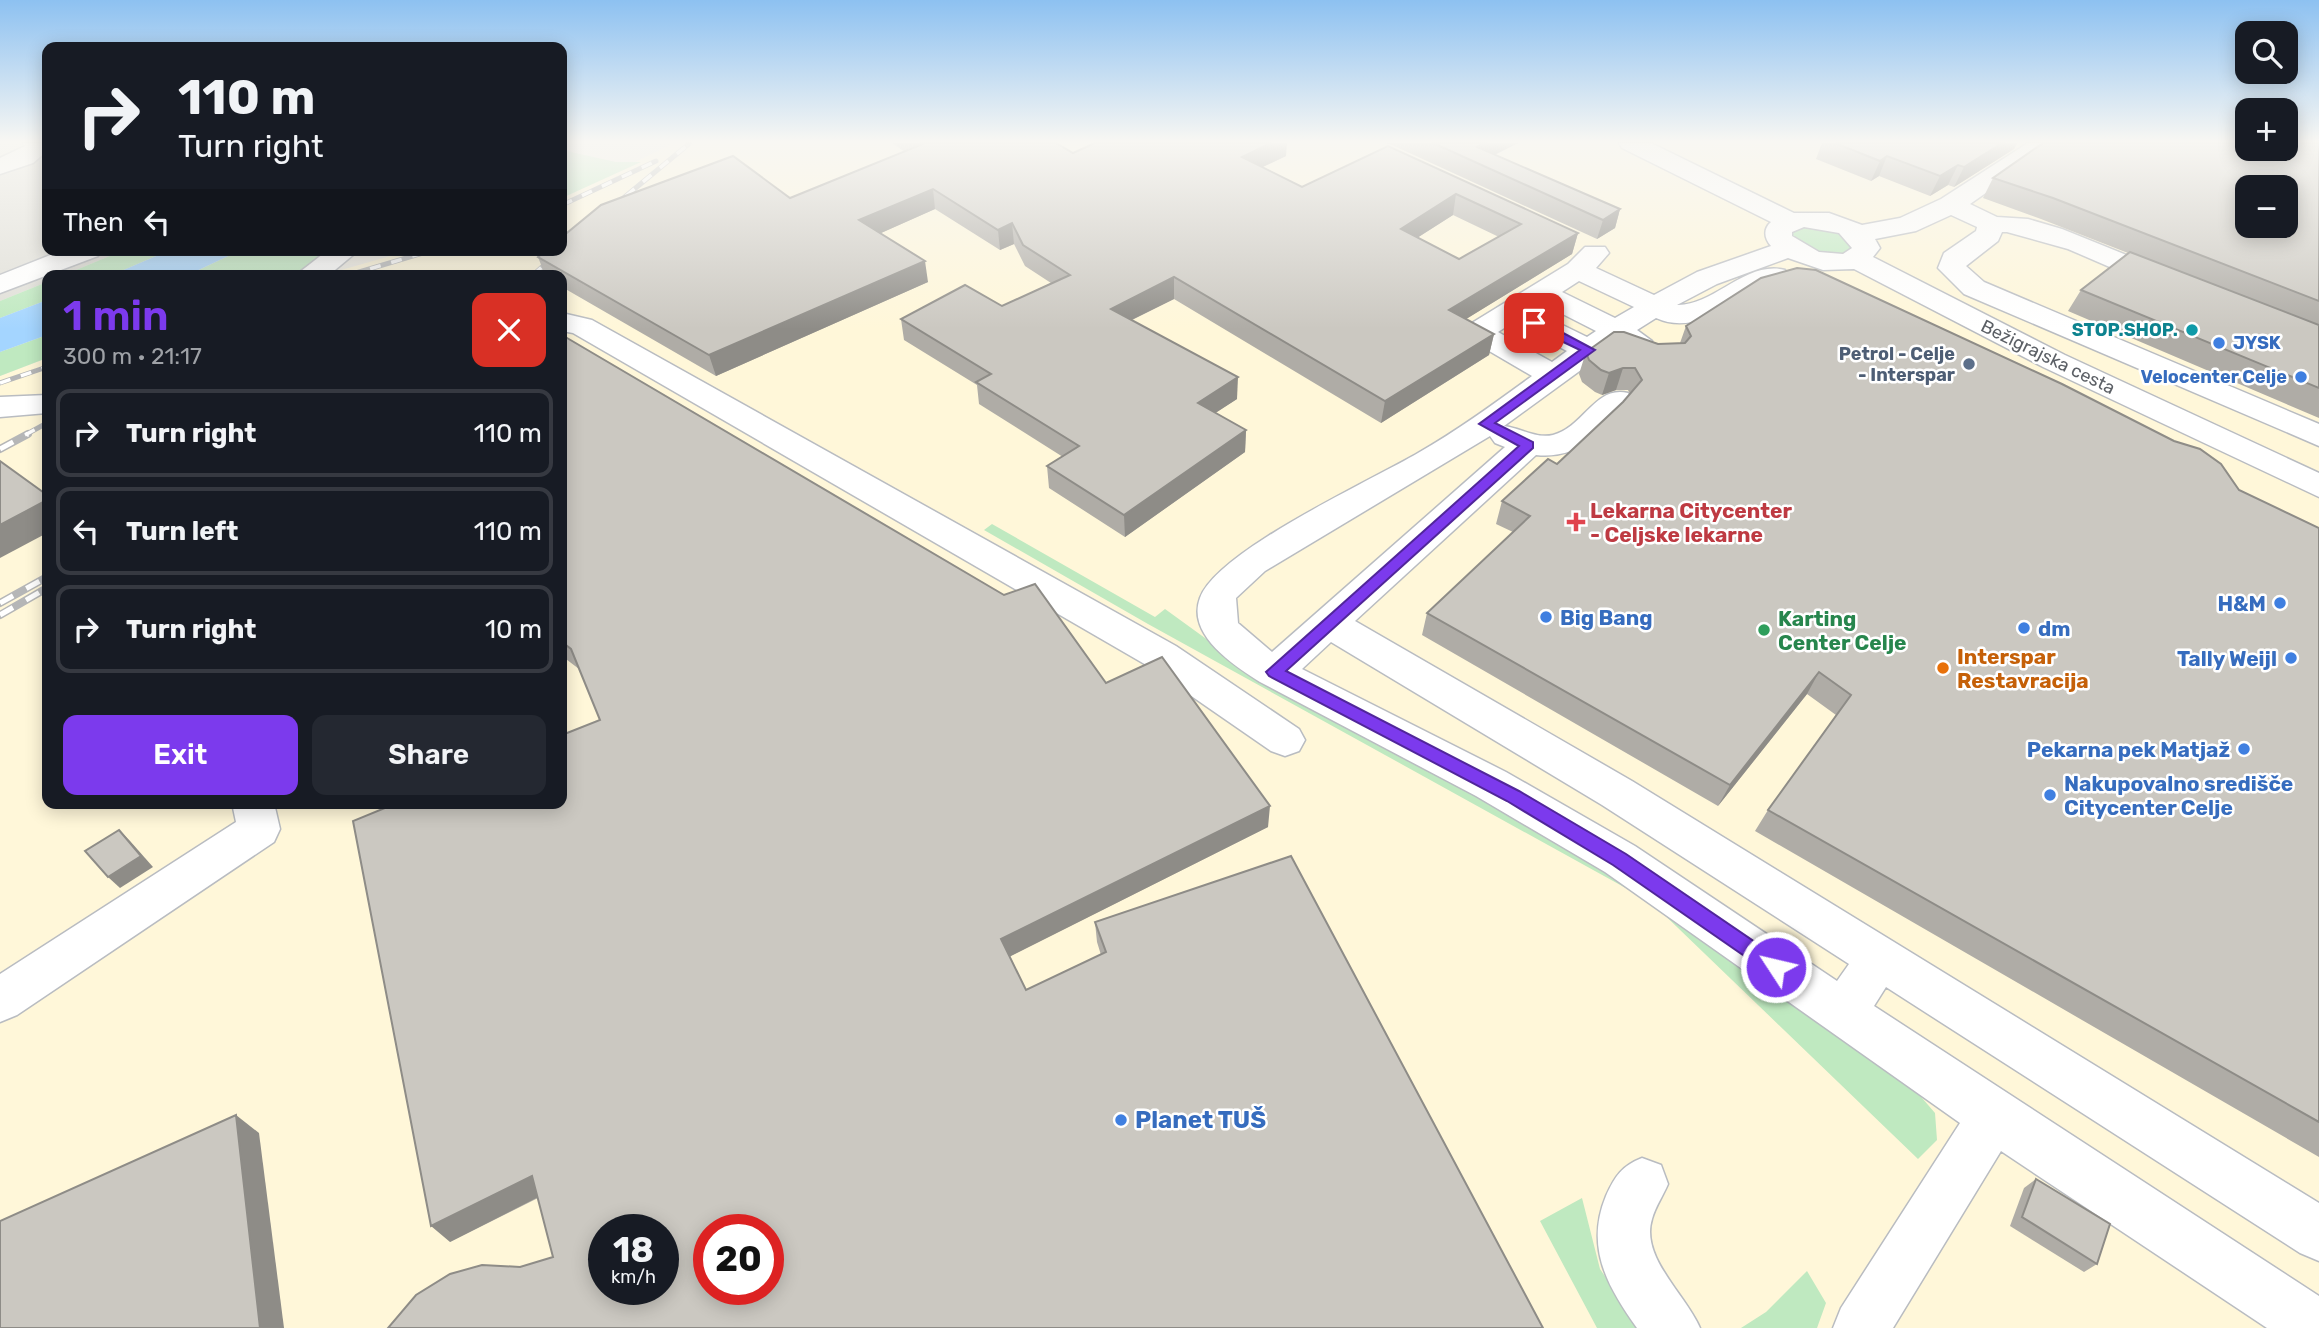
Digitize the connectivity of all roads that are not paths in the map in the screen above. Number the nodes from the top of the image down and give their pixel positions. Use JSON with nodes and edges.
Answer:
{"nodes":[{"id":1,"x":1757,"y":205,"type":"edge"},
{"id":2,"x":1950,"y":205,"type":"joint"},
{"id":3,"x":1790,"y":221,"type":"junction"},
{"id":4,"x":1991,"y":225,"type":"junction"},
{"id":5,"x":1573,"y":241,"type":"edge"},
{"id":6,"x":1857,"y":246,"type":"junction"},
{"id":7,"x":1789,"y":249,"type":"junction"},
{"id":8,"x":74,"y":256,"type":"edge"},
{"id":9,"x":337,"y":256,"type":"edge"},
{"id":10,"x":317,"y":270,"type":"edge"},
{"id":11,"x":1578,"y":270,"type":"junction"},
{"id":12,"x":1829,"y":280,"type":"junction"},
{"id":13,"x":0,"y":285,"type":"edge"},
{"id":14,"x":1541,"y":292,"type":"junction"},
{"id":15,"x":2194,"y":292,"type":"edge"},
{"id":16,"x":1652,"y":307,"type":"junction"},
{"id":17,"x":1511,"y":311,"type":"junction"},
{"id":18,"x":567,"y":323,"type":"edge"},
{"id":19,"x":1618,"y":331,"type":"junction"},
{"id":20,"x":1589,"y":350,"type":"junction"},
{"id":21,"x":1667,"y":356,"type":"edge"},
{"id":22,"x":1553,"y":375,"type":"junction"},
{"id":23,"x":1617,"y":400,"type":"edge"},
{"id":24,"x":42,"y":404,"type":"edge"},
{"id":25,"x":0,"y":407,"type":"edge"},
{"id":26,"x":1486,"y":424,"type":"junction"},
{"id":27,"x":2319,"y":436,"type":"edge"},
{"id":28,"x":1528,"y":445,"type":"junction"},
{"id":29,"x":2319,"y":486,"type":"edge"},
{"id":30,"x":1328,"y":623,"type":"junction"},
{"id":31,"x":1274,"y":672,"type":"junction"},
{"id":32,"x":1285,"y":740,"type":"dead end"},
{"id":33,"x":254,"y":809,"type":"edge"},
{"id":34,"x":1878,"y":960,"type":"junction"},
{"id":35,"x":0,"y":1000,"type":"edge"},
{"id":36,"x":1843,"y":1013,"type":"junction"},
{"id":37,"x":1993,"y":1116,"type":"junction"},
{"id":38,"x":1642,"y":1184,"type":"dead end"},
{"id":39,"x":2319,"y":1234,"type":"edge"},
{"id":40,"x":1672,"y":1328,"type":"edge"},
{"id":41,"x":1861,"y":1328,"type":"edge"},
{"id":42,"x":2317,"y":1328,"type":"edge"}],
"edges":[{"from":1,"to":3,"type":"street"},
{"from":2,"to":4,"type":"street"},
{"from":2,"to":6,"type":"street"},
{"from":3,"to":6,"type":"street","name":"Bežigrajska cesta"},
{"from":3,"to":7,"type":"street"},
{"from":4,"to":15,"type":"street"},
{"from":4,"to":27,"type":"street"},
{"from":5,"to":11,"type":"street"},
{"from":6,"to":12,"type":"street"},
{"from":6,"to":29,"type":"street","name":"Bežigrajska cesta"},
{"from":7,"to":12,"type":"street"},
{"from":7,"to":16,"type":"street"},
{"from":8,"to":13,"type":"street"},
{"from":9,"to":10,"type":"street"},
{"from":11,"to":14,"type":"street"},
{"from":11,"to":16,"type":"street"},
{"from":12,"to":16,"type":"street"},
{"from":14,"to":17,"type":"street"},
{"from":14,"to":19,"type":"street"},
{"from":16,"to":19,"type":"street"},
{"from":17,"to":20,"type":"street"},
{"from":17,"to":22,"type":"street"},
{"from":18,"to":32,"type":"street"},
{"from":19,"to":20,"type":"street"},
{"from":19,"to":21,"type":"street"},
{"from":20,"to":22,"type":"street"},
{"from":22,"to":26,"type":"street"},
{"from":23,"to":28,"type":"street"},
{"from":24,"to":25,"type":"street"},
{"from":26,"to":28,"type":"street"},
{"from":26,"to":31,"type":"street"},
{"from":28,"to":30,"type":"street"},
{"from":30,"to":31,"type":"street"},
{"from":30,"to":34,"type":"street"},
{"from":31,"to":36,"type":"street"},
{"from":33,"to":35,"type":"street"},
{"from":34,"to":36,"type":"street"},
{"from":34,"to":39,"type":"street"},
{"from":36,"to":37,"type":"street"},
{"from":37,"to":41,"type":"street"},
{"from":37,"to":42,"type":"street"},
{"from":38,"to":40,"type":"street"}]}
